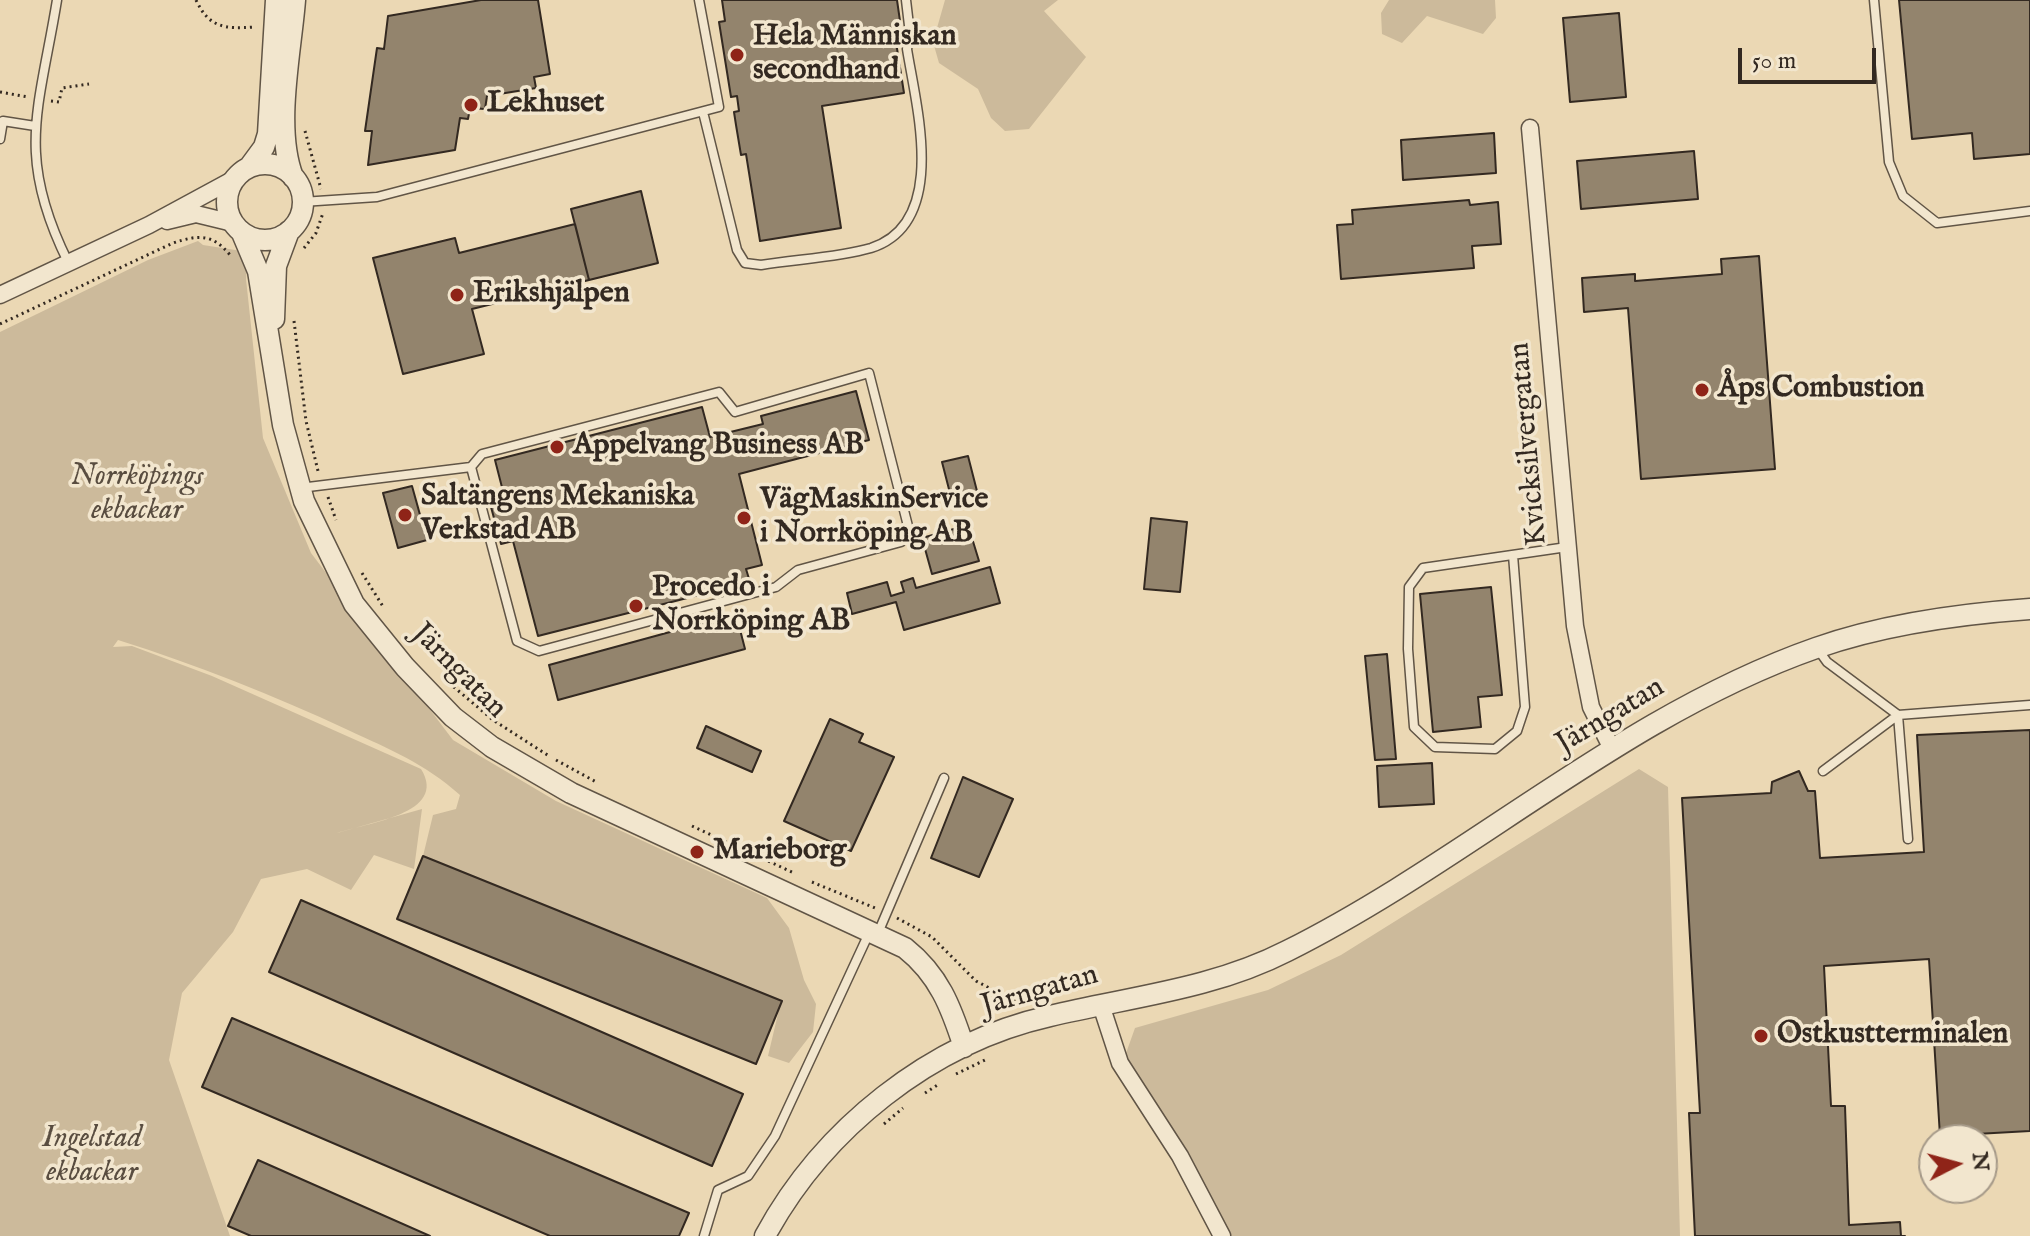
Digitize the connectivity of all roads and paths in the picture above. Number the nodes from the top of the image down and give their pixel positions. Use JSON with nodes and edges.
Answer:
{"nodes":[{"id":1,"x":57,"y":0,"type":"edge"},
{"id":2,"x":196,"y":0,"type":"edge"},
{"id":3,"x":276,"y":0,"type":"edge"},
{"id":4,"x":295,"y":0,"type":"edge"},
{"id":5,"x":699,"y":0,"type":"edge"},
{"id":6,"x":906,"y":0,"type":"edge"},
{"id":7,"x":1874,"y":0,"type":"edge"},
{"id":8,"x":276,"y":26,"type":"junction"},
{"id":9,"x":703,"y":112,"type":"junction"},
{"id":10,"x":304,"y":119,"type":"dead end"},
{"id":11,"x":35,"y":126,"type":"junction"},
{"id":12,"x":1530,"y":128,"type":"dead end"},
{"id":13,"x":0,"y":139,"type":"edge"},
{"id":14,"x":242,"y":172,"type":"junction"},
{"id":15,"x":293,"y":177,"type":"junction"},
{"id":16,"x":313,"y":202,"type":"junction"},
{"id":17,"x":2030,"y":211,"type":"edge"},
{"id":18,"x":149,"y":225,"type":"junction"},
{"id":19,"x":238,"y":228,"type":"junction"},
{"id":20,"x":289,"y":231,"type":"junction"},
{"id":21,"x":299,"y":256,"type":"dead end"},
{"id":22,"x":68,"y":262,"type":"junction"},
{"id":23,"x":258,"y":271,"type":"junction"},
{"id":24,"x":0,"y":295,"type":"edge"},
{"id":25,"x":293,"y":313,"type":"dead end"},
{"id":26,"x":0,"y":324,"type":"edge"},
{"id":27,"x":273,"y":359,"type":"junction"},
{"id":28,"x":471,"y":467,"type":"junction"},
{"id":29,"x":323,"y":485,"type":"junction"},
{"id":30,"x":300,"y":488,"type":"junction"},
{"id":31,"x":338,"y":526,"type":"dead end"},
{"id":32,"x":1567,"y":547,"type":"junction"},
{"id":33,"x":1513,"y":555,"type":"junction"},
{"id":34,"x":360,"y":570,"type":"dead end"},
{"id":35,"x":2030,"y":609,"type":"edge"},
{"id":36,"x":387,"y":612,"type":"dead end"},
{"id":37,"x":1817,"y":648,"type":"junction"},
{"id":38,"x":449,"y":683,"type":"dead end"},
{"id":39,"x":2030,"y":705,"type":"edge"},
{"id":40,"x":1898,"y":715,"type":"junction"},
{"id":41,"x":1612,"y":749,"type":"junction"},
{"id":42,"x":1823,"y":771,"type":"dead end"},
{"id":43,"x":944,"y":778,"type":"dead end"},
{"id":44,"x":602,"y":785,"type":"dead end"},
{"id":45,"x":691,"y":825,"type":"dead end"},
{"id":46,"x":1908,"y":839,"type":"dead end"},
{"id":47,"x":798,"y":875,"type":"dead end"},
{"id":48,"x":811,"y":882,"type":"dead end"},
{"id":49,"x":886,"y":913,"type":"junction"},
{"id":50,"x":874,"y":932,"type":"junction"},
{"id":51,"x":1101,"y":1005,"type":"junction"},
{"id":52,"x":1026,"y":1022,"type":"junction"},
{"id":53,"x":964,"y":1047,"type":"junction"},
{"id":54,"x":704,"y":1236,"type":"edge"},
{"id":55,"x":765,"y":1236,"type":"edge"},
{"id":56,"x":1222,"y":1236,"type":"edge"}],
"edges":[{"from":1,"to":11,"type":"lane"},
{"from":2,"to":8,"type":"path"},
{"from":3,"to":8,"type":"street"},
{"from":4,"to":15,"type":"street"},
{"from":5,"to":9,"type":"lane"},
{"from":6,"to":9,"type":"lane"},
{"from":7,"to":17,"type":"lane"},
{"from":8,"to":14,"type":"street"},
{"from":9,"to":16,"type":"lane"},
{"from":10,"to":16,"type":"path"},
{"from":11,"to":13,"type":"lane"},
{"from":11,"to":22,"type":"lane"},
{"from":12,"to":32,"type":"street","name":"Kvicksilvergatan"},
{"from":14,"to":15,"type":"street"},
{"from":14,"to":18,"type":"street"},
{"from":14,"to":19,"type":"street"},
{"from":15,"to":16,"type":"street"},
{"from":16,"to":20,"type":"street"},
{"from":16,"to":21,"type":"path"},
{"from":18,"to":19,"type":"street"},
{"from":18,"to":22,"type":"street"},
{"from":19,"to":20,"type":"street"},
{"from":19,"to":23,"type":"street","name":"Järngatan"},
{"from":20,"to":27,"type":"street","name":"Järngatan"},
{"from":22,"to":24,"type":"street"},
{"from":23,"to":26,"type":"path"},
{"from":23,"to":27,"type":"street","name":"Järngatan"},
{"from":25,"to":29,"type":"path"},
{"from":27,"to":30,"type":"street","name":"Järngatan"},
{"from":28,"to":28,"type":"lane"},
{"from":28,"to":29,"type":"lane"},
{"from":29,"to":30,"type":"lane"},
{"from":29,"to":31,"type":"path"},
{"from":30,"to":50,"type":"street","name":"Järngatan"},
{"from":32,"to":33,"type":"lane"},
{"from":32,"to":41,"type":"street","name":"Kvicksilvergatan"},
{"from":33,"to":33,"type":"lane"},
{"from":34,"to":36,"type":"path"},
{"from":35,"to":37,"type":"street","name":"Järngatan"},
{"from":37,"to":40,"type":"lane"},
{"from":37,"to":41,"type":"street","name":"Järngatan"},
{"from":38,"to":44,"type":"path"},
{"from":39,"to":40,"type":"lane"},
{"from":40,"to":42,"type":"lane"},
{"from":40,"to":46,"type":"lane"},
{"from":41,"to":51,"type":"street","name":"Järngatan"},
{"from":43,"to":49,"type":"lane"},
{"from":45,"to":47,"type":"path"},
{"from":48,"to":49,"type":"path"},
{"from":49,"to":50,"type":"lane"},
{"from":49,"to":52,"type":"path"},
{"from":50,"to":53,"type":"street","name":"Järngatan"},
{"from":50,"to":54,"type":"lane"},
{"from":51,"to":52,"type":"street","name":"Järngatan"},
{"from":51,"to":56,"type":"street"},
{"from":52,"to":53,"type":"street","name":"Järngatan"},
{"from":53,"to":55,"type":"street"}]}
